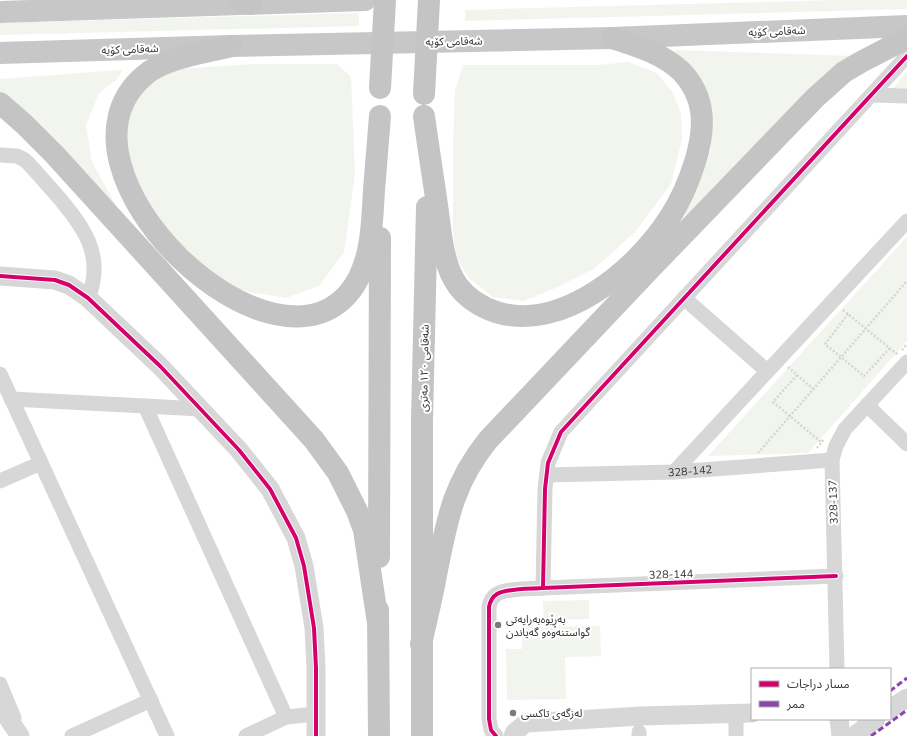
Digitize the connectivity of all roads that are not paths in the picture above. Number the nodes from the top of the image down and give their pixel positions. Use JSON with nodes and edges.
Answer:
{"nodes":[{"id":1,"x":365,"y":0,"type":"edge"},
{"id":2,"x":385,"y":0,"type":"edge"},
{"id":3,"x":429,"y":0,"type":"edge"},
{"id":4,"x":245,"y":2,"type":"edge"},
{"id":5,"x":0,"y":12,"type":"edge"},
{"id":6,"x":907,"y":26,"type":"edge"},
{"id":7,"x":612,"y":38,"type":"junction"},
{"id":8,"x":907,"y":38,"type":"edge"},
{"id":9,"x":231,"y":46,"type":"junction"},
{"id":10,"x":0,"y":53,"type":"edge"},
{"id":11,"x":907,"y":56,"type":"edge"},
{"id":12,"x":872,"y":95,"type":"junction"},
{"id":13,"x":907,"y":96,"type":"edge"},
{"id":14,"x":0,"y":103,"type":"edge"},
{"id":15,"x":380,"y":116,"type":"junction"},
{"id":16,"x":424,"y":116,"type":"junction"},
{"id":17,"x":0,"y":155,"type":"edge"},
{"id":18,"x":907,"y":221,"type":"edge"},
{"id":19,"x":0,"y":276,"type":"edge"},
{"id":20,"x":88,"y":298,"type":"junction"},
{"id":21,"x":684,"y":298,"type":"junction"},
{"id":22,"x":899,"y":359,"type":"edge"},
{"id":23,"x":767,"y":371,"type":"junction"},
{"id":24,"x":0,"y":374,"type":"edge"},
{"id":25,"x":11,"y":399,"type":"junction"},
{"id":26,"x":867,"y":405,"type":"junction"},
{"id":27,"x":145,"y":406,"type":"junction"},
{"id":28,"x":200,"y":409,"type":"junction"},
{"id":29,"x":907,"y":444,"type":"edge"},
{"id":30,"x":832,"y":460,"type":"junction"},
{"id":31,"x":41,"y":463,"type":"junction"},
{"id":32,"x":674,"y":472,"type":"junction"},
{"id":33,"x":547,"y":475,"type":"junction"},
{"id":34,"x":0,"y":481,"type":"edge"},
{"id":35,"x":836,"y":576,"type":"junction"},
{"id":36,"x":543,"y":588,"type":"junction"},
{"id":37,"x":378,"y":624,"type":"junction"},
{"id":38,"x":421,"y":644,"type":"junction"},
{"id":39,"x":837,"y":668,"type":"edge"},
{"id":40,"x":0,"y":684,"type":"edge"},
{"id":41,"x":907,"y":698,"type":"edge"},
{"id":42,"x":151,"y":700,"type":"junction"},
{"id":43,"x":0,"y":706,"type":"edge"},
{"id":44,"x":891,"y":708,"type":"edge"},
{"id":45,"x":316,"y":714,"type":"junction"},
{"id":46,"x":744,"y":714,"type":"edge"},
{"id":47,"x":286,"y":717,"type":"junction"},
{"id":48,"x":840,"y":720,"type":"edge"},
{"id":49,"x":522,"y":732,"type":"edge"},
{"id":50,"x":21,"y":736,"type":"edge"},
{"id":51,"x":72,"y":736,"type":"edge"},
{"id":52,"x":167,"y":736,"type":"edge"},
{"id":53,"x":246,"y":736,"type":"edge"},
{"id":54,"x":316,"y":736,"type":"edge"},
{"id":55,"x":379,"y":736,"type":"edge"},
{"id":56,"x":422,"y":736,"type":"edge"},
{"id":57,"x":496,"y":736,"type":"edge"},
{"id":58,"x":736,"y":736,"type":"edge"},
{"id":59,"x":841,"y":736,"type":"edge"}],
"edges":[{"from":1,"to":4,"type":"highway"},
{"from":2,"to":15,"type":"highway","bridge":true},
{"from":3,"to":16,"type":"highway","name":"شەقامی ١٢٠ مەتری","bridge":true},
{"from":4,"to":5,"type":"highway"},
{"from":6,"to":7,"type":"highway","name":"شەقامی کۆیە"},
{"from":7,"to":9,"type":"highway","name":"شەقامی کۆیە"},
{"from":7,"to":16,"type":"highway"},
{"from":8,"to":38,"type":"highway"},
{"from":9,"to":10,"type":"highway","name":"شەقامی کۆیە"},
{"from":9,"to":15,"type":"highway"},
{"from":11,"to":12,"type":"street"},
{"from":12,"to":13,"type":"street"},
{"from":12,"to":21,"type":"street"},
{"from":14,"to":37,"type":"highway"},
{"from":15,"to":37,"type":"highway"},
{"from":16,"to":38,"type":"highway","name":"شەقامی ١٢٠ مەتری"},
{"from":17,"to":20,"type":"street"},
{"from":18,"to":23,"type":"street"},
{"from":19,"to":20,"type":"street"},
{"from":20,"to":28,"type":"street"},
{"from":21,"to":23,"type":"street"},
{"from":21,"to":33,"type":"street"},
{"from":22,"to":26,"type":"street","name":"328-137"},
{"from":23,"to":32,"type":"street"},
{"from":24,"to":25,"type":"street"},
{"from":25,"to":27,"type":"street"},
{"from":25,"to":31,"type":"street"},
{"from":26,"to":29,"type":"street"},
{"from":26,"to":30,"type":"street","name":"328-137"},
{"from":27,"to":28,"type":"street"},
{"from":27,"to":47,"type":"street"},
{"from":28,"to":45,"type":"street"},
{"from":30,"to":32,"type":"street","name":"328-142"},
{"from":30,"to":35,"type":"street","name":"328-137"},
{"from":31,"to":34,"type":"street"},
{"from":31,"to":42,"type":"street"},
{"from":32,"to":33,"type":"street","name":"328-142"},
{"from":33,"to":36,"type":"street"},
{"from":35,"to":36,"type":"street","name":"328-144"},
{"from":35,"to":39,"type":"street","name":"328-137"},
{"from":36,"to":57,"type":"street","name":"328-144"},
{"from":37,"to":55,"type":"highway"},
{"from":38,"to":56,"type":"highway","name":"شەقامی ١٢٠ مەتری"},
{"from":40,"to":50,"type":"street"},
{"from":41,"to":44,"type":"street"},
{"from":42,"to":51,"type":"street"},
{"from":42,"to":52,"type":"street"},
{"from":43,"to":50,"type":"street"},
{"from":45,"to":47,"type":"street"},
{"from":45,"to":54,"type":"street"},
{"from":46,"to":49,"type":"street"},
{"from":46,"to":58,"type":"street"},
{"from":47,"to":53,"type":"street"},
{"from":48,"to":59,"type":"street"}]}
